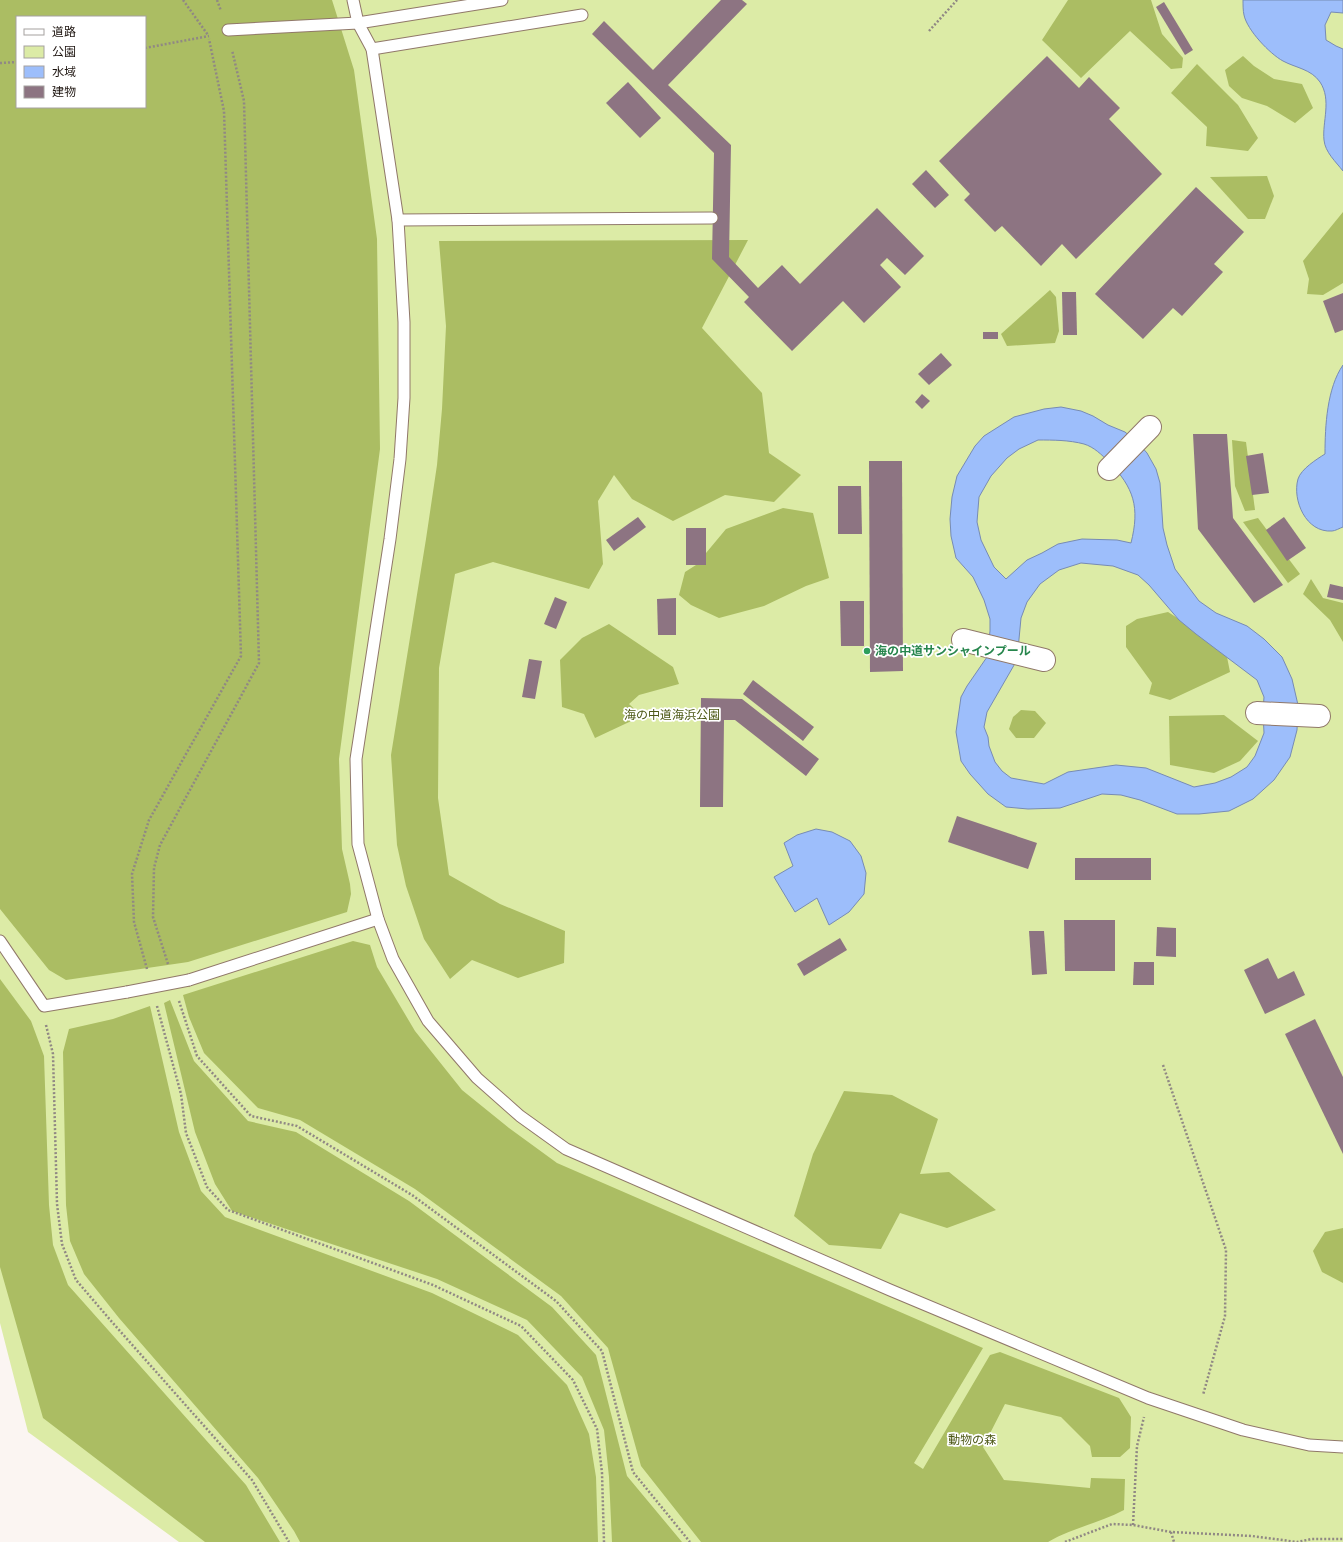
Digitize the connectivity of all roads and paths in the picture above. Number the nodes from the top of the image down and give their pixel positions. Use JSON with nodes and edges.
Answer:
{"nodes":[{"id":1,"x":183,"y":0,"type":"edge"},
{"id":2,"x":353,"y":0,"type":"edge"},
{"id":3,"x":502,"y":0,"type":"edge"},
{"id":4,"x":957,"y":0,"type":"edge"},
{"id":5,"x":582,"y":15,"type":"dead end"},
{"id":6,"x":358,"y":23,"type":"junction"},
{"id":7,"x":228,"y":30,"type":"junction"},
{"id":8,"x":929,"y":31,"type":"dead end"},
{"id":9,"x":209,"y":36,"type":"junction"},
{"id":10,"x":146,"y":48,"type":"edge"},
{"id":11,"x":372,"y":49,"type":"junction"},
{"id":12,"x":16,"y":62,"type":"edge"},
{"id":13,"x":0,"y":63,"type":"edge"},
{"id":14,"x":712,"y":218,"type":"dead end"},
{"id":15,"x":398,"y":220,"type":"junction"},
{"id":16,"x":1147,"y":431,"type":"dead end"},
{"id":17,"x":1113,"y":465,"type":"dead end"},
{"id":18,"x":971,"y":643,"type":"dead end"},
{"id":19,"x":1035,"y":658,"type":"dead end"},
{"id":20,"x":1262,"y":713,"type":"dead end"},
{"id":21,"x":1313,"y":716,"type":"dead end"},
{"id":22,"x":378,"y":919,"type":"junction"},
{"id":23,"x":0,"y":941,"type":"edge"},
{"id":24,"x":169,"y":967,"type":"dead end"},
{"id":25,"x":148,"y":974,"type":"dead end"},
{"id":26,"x":177,"y":996,"type":"dead end"},
{"id":27,"x":156,"y":1003,"type":"dead end"},
{"id":28,"x":44,"y":1006,"type":"junction"},
{"id":29,"x":1163,"y":1065,"type":"dead end"},
{"id":30,"x":1148,"y":1398,"type":"junction"},
{"id":31,"x":1199,"y":1415,"type":"junction"},
{"id":32,"x":1343,"y":1448,"type":"edge"},
{"id":33,"x":1133,"y":1525,"type":"junction"},
{"id":34,"x":1171,"y":1532,"type":"junction"},
{"id":35,"x":1343,"y":1540,"type":"edge"},
{"id":36,"x":289,"y":1542,"type":"edge"},
{"id":37,"x":604,"y":1542,"type":"edge"},
{"id":38,"x":690,"y":1542,"type":"edge"},
{"id":39,"x":1065,"y":1542,"type":"edge"},
{"id":40,"x":1174,"y":1542,"type":"edge"},
{"id":41,"x":1297,"y":1542,"type":"edge"}],
"edges":[{"from":1,"to":9,"type":"path"},
{"from":2,"to":6,"type":"lane"},
{"from":3,"to":6,"type":"lane"},
{"from":4,"to":8,"type":"path"},
{"from":5,"to":11,"type":"lane"},
{"from":6,"to":7,"type":"lane"},
{"from":6,"to":11,"type":"lane"},
{"from":7,"to":9,"type":"path"},
{"from":7,"to":24,"type":"path"},
{"from":9,"to":10,"type":"path"},
{"from":9,"to":25,"type":"path"},
{"from":11,"to":15,"type":"lane"},
{"from":12,"to":13,"type":"path"},
{"from":14,"to":15,"type":"lane"},
{"from":15,"to":22,"type":"lane"},
{"from":16,"to":17,"type":"street"},
{"from":18,"to":19,"type":"street"},
{"from":20,"to":21,"type":"street"},
{"from":22,"to":28,"type":"lane","bridge":true},
{"from":22,"to":30,"type":"lane"},
{"from":23,"to":28,"type":"lane"},
{"from":26,"to":38,"type":"path"},
{"from":27,"to":37,"type":"path"},
{"from":28,"to":36,"type":"path"},
{"from":29,"to":31,"type":"path"},
{"from":30,"to":31,"type":"lane"},
{"from":30,"to":33,"type":"path"},
{"from":31,"to":32,"type":"lane"},
{"from":33,"to":34,"type":"path"},
{"from":33,"to":39,"type":"path"},
{"from":34,"to":40,"type":"path"},
{"from":34,"to":41,"type":"path"},
{"from":35,"to":41,"type":"path"}]}
